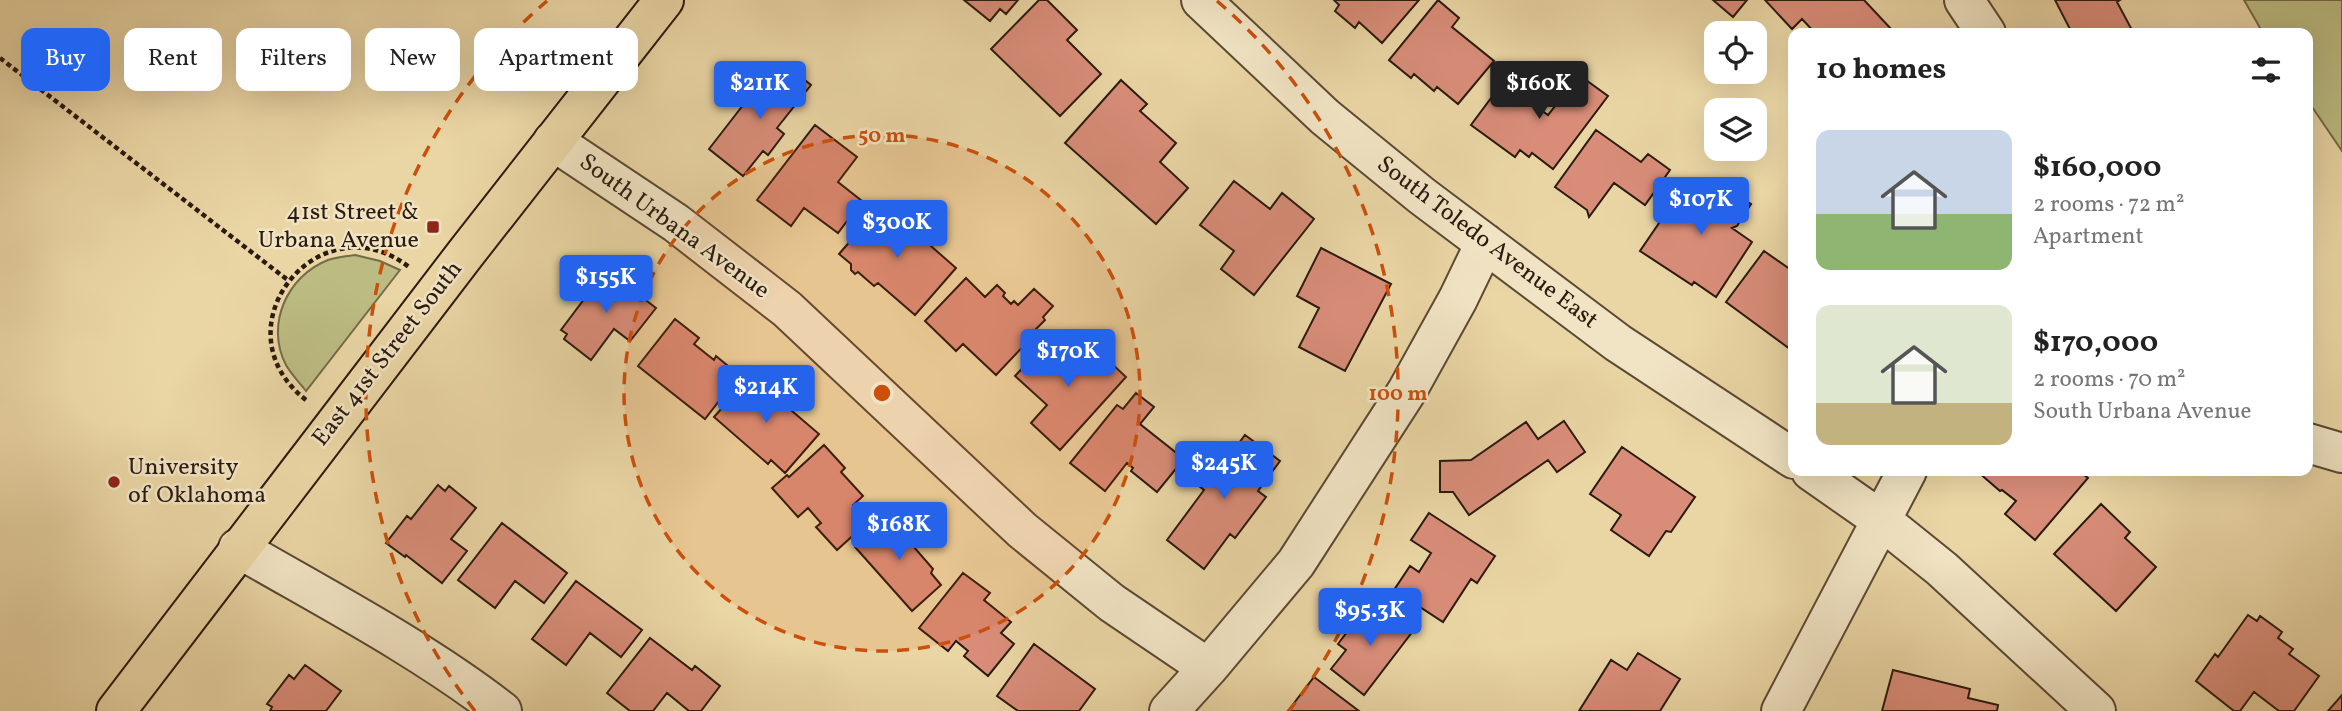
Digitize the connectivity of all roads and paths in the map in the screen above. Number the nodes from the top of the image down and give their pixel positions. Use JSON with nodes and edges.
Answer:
{"nodes":[{"id":1,"x":664,"y":0,"type":"edge"},
{"id":2,"x":1201,"y":0,"type":"edge"},
{"id":3,"x":1964,"y":0,"type":"edge"},
{"id":4,"x":1983,"y":28,"type":"edge"},
{"id":5,"x":0,"y":58,"type":"edge"},
{"id":6,"x":553,"y":141,"type":"junction"},
{"id":7,"x":1485,"y":243,"type":"junction"},
{"id":8,"x":409,"y":267,"type":"dead end"},
{"id":9,"x":289,"y":281,"type":"junction"},
{"id":10,"x":306,"y":400,"type":"dead end"},
{"id":11,"x":2313,"y":444,"type":"edge"},
{"id":12,"x":2342,"y":453,"type":"edge"},
{"id":13,"x":1788,"y":455,"type":"edge"},
{"id":14,"x":1818,"y":476,"type":"edge"},
{"id":15,"x":1904,"y":476,"type":"edge"},
{"id":16,"x":1881,"y":520,"type":"junction"},
{"id":17,"x":239,"y":548,"type":"junction"},
{"id":18,"x":1208,"y":668,"type":"junction"},
{"id":19,"x":116,"y":711,"type":"edge"},
{"id":20,"x":502,"y":711,"type":"edge"},
{"id":21,"x":1169,"y":711,"type":"edge"},
{"id":22,"x":1781,"y":711,"type":"edge"},
{"id":23,"x":2096,"y":711,"type":"edge"}],
"edges":[{"from":1,"to":6,"type":"main road","name":"East 41st Street South"},
{"from":2,"to":7,"type":"street","name":"South Toledo Avenue East"},
{"from":3,"to":4,"type":"street"},
{"from":5,"to":9,"type":"path"},
{"from":6,"to":17,"type":"main road","name":"East 41st Street South"},
{"from":6,"to":18,"type":"street","name":"South Urbana Avenue"},
{"from":7,"to":13,"type":"street","name":"South Toledo Avenue East"},
{"from":7,"to":18,"type":"street"},
{"from":8,"to":9,"type":"path"},
{"from":9,"to":10,"type":"path"},
{"from":11,"to":12,"type":"street"},
{"from":14,"to":16,"type":"street"},
{"from":15,"to":16,"type":"street"},
{"from":16,"to":22,"type":"street"},
{"from":16,"to":23,"type":"street"},
{"from":17,"to":19,"type":"main road","name":"East 41st Street South"},
{"from":17,"to":20,"type":"street"},
{"from":18,"to":21,"type":"street"}]}
